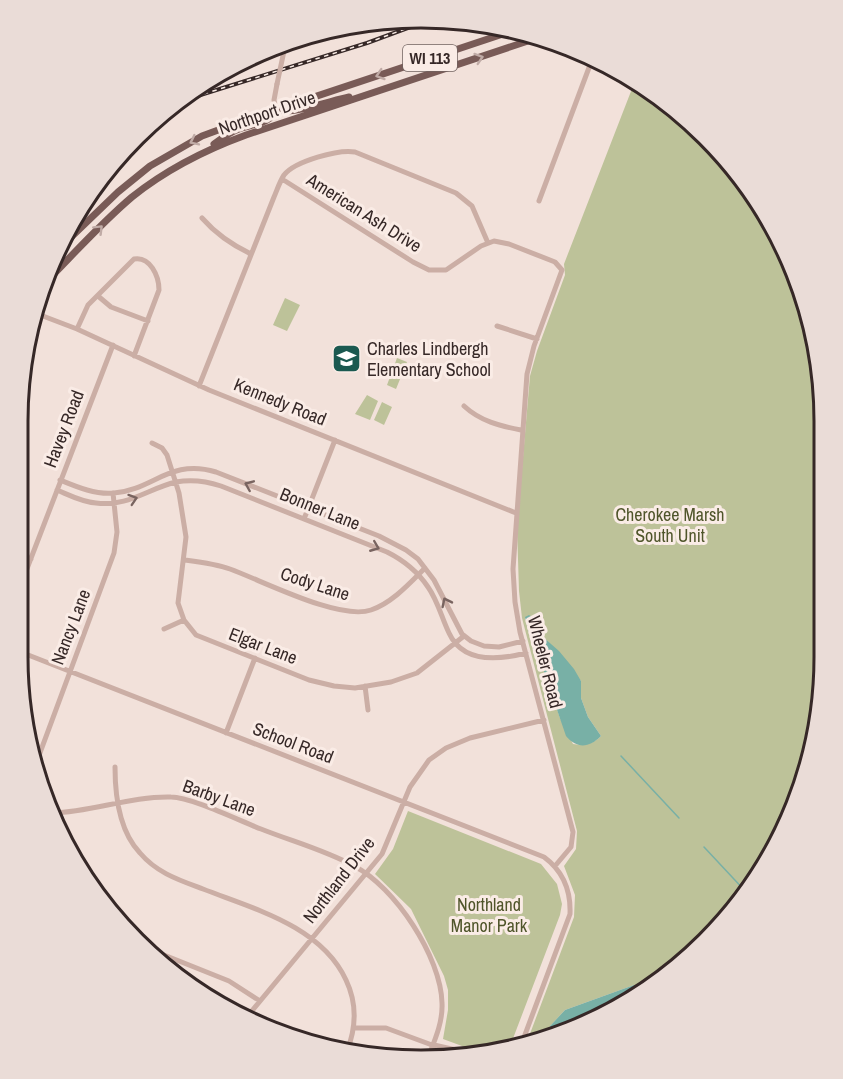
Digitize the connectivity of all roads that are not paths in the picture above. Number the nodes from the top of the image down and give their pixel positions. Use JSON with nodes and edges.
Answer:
{"nodes":[{"id":1,"x":497,"y":36,"type":"edge"},
{"id":2,"x":524,"y":42,"type":"edge"},
{"id":3,"x":284,"y":53,"type":"edge"},
{"id":4,"x":589,"y":66,"type":"edge"},
{"id":5,"x":367,"y":94,"type":"junction"},
{"id":6,"x":276,"y":110,"type":"junction"},
{"id":7,"x":201,"y":153,"type":"junction"},
{"id":8,"x":282,"y":179,"type":"junction"},
{"id":9,"x":539,"y":201,"type":"dead end"},
{"id":10,"x":202,"y":218,"type":"dead end"},
{"id":11,"x":78,"y":230,"type":"edge"},
{"id":12,"x":488,"y":243,"type":"junction"},
{"id":13,"x":251,"y":254,"type":"junction"},
{"id":14,"x":59,"y":269,"type":"edge"},
{"id":15,"x":98,"y":296,"type":"junction"},
{"id":16,"x":43,"y":316,"type":"edge"},
{"id":17,"x":148,"y":321,"type":"junction"},
{"id":18,"x":497,"y":326,"type":"dead end"},
{"id":19,"x":77,"y":329,"type":"junction"},
{"id":20,"x":537,"y":339,"type":"junction"},
{"id":21,"x":113,"y":345,"type":"junction"},
{"id":22,"x":134,"y":356,"type":"junction"},
{"id":23,"x":199,"y":386,"type":"junction"},
{"id":24,"x":464,"y":406,"type":"dead end"},
{"id":25,"x":522,"y":430,"type":"junction"},
{"id":26,"x":334,"y":440,"type":"junction"},
{"id":27,"x":152,"y":443,"type":"dead end"},
{"id":28,"x":172,"y":471,"type":"junction"},
{"id":29,"x":60,"y":480,"type":"junction"},
{"id":30,"x":176,"y":482,"type":"junction"},
{"id":31,"x":57,"y":490,"type":"junction"},
{"id":32,"x":113,"y":493,"type":"junction"},
{"id":33,"x":114,"y":503,"type":"junction"},
{"id":34,"x":308,"y":509,"type":"junction"},
{"id":35,"x":516,"y":513,"type":"junction"},
{"id":36,"x":304,"y":519,"type":"junction"},
{"id":37,"x":28,"y":558,"type":"edge"},
{"id":38,"x":31,"y":559,"type":"junction"},
{"id":39,"x":185,"y":560,"type":"junction"},
{"id":40,"x":28,"y":567,"type":"edge"},
{"id":41,"x":425,"y":568,"type":"junction"},
{"id":42,"x":418,"y":575,"type":"junction"},
{"id":43,"x":184,"y":620,"type":"junction"},
{"id":44,"x":164,"y":629,"type":"dead end"},
{"id":45,"x":464,"y":636,"type":"junction"},
{"id":46,"x":523,"y":641,"type":"junction"},
{"id":47,"x":455,"y":643,"type":"junction"},
{"id":48,"x":526,"y":653,"type":"junction"},
{"id":49,"x":28,"y":655,"type":"edge"},
{"id":50,"x":255,"y":658,"type":"junction"},
{"id":51,"x":70,"y":671,"type":"junction"},
{"id":52,"x":365,"y":687,"type":"junction"},
{"id":53,"x":368,"y":710,"type":"dead end"},
{"id":54,"x":544,"y":720,"type":"junction"},
{"id":55,"x":226,"y":733,"type":"junction"},
{"id":56,"x":40,"y":752,"type":"edge"},
{"id":57,"x":115,"y":767,"type":"dead end"},
{"id":58,"x":404,"y":802,"type":"junction"},
{"id":59,"x":118,"y":804,"type":"junction"},
{"id":60,"x":60,"y":812,"type":"edge"},
{"id":61,"x":555,"y":866,"type":"junction"},
{"id":62,"x":367,"y":874,"type":"junction"},
{"id":63,"x":312,"y":939,"type":"junction"},
{"id":64,"x":165,"y":955,"type":"edge"},
{"id":65,"x":260,"y":1001,"type":"junction"},
{"id":66,"x":251,"y":1012,"type":"edge"},
{"id":67,"x":354,"y":1028,"type":"junction"},
{"id":68,"x":524,"y":1037,"type":"edge"},
{"id":69,"x":350,"y":1044,"type":"edge"},
{"id":70,"x":432,"y":1045,"type":"junction"},
{"id":71,"x":457,"y":1049,"type":"edge"},
{"id":72,"x":430,"y":1050,"type":"edge"},
{"id":73,"x":441,"y":1050,"type":"edge"}],
"edges":[{"from":1,"to":6,"type":"main road","name":"Northport Drive","number":"WI 113","one_way":true},
{"from":5,"to":2,"type":"main road","name":"Northport Drive","number":"WI 113","one_way":true},
{"from":3,"to":6,"type":"street","bridge":true},
{"from":4,"to":9,"type":"street"},
{"from":5,"to":6,"type":"main road"},
{"from":5,"to":7,"type":"main road","name":"Northport Drive","number":"WI 113"},
{"from":6,"to":7,"type":"main road"},
{"from":6,"to":11,"type":"main road","name":"Northport Drive","number":"WI 113","one_way":true},
{"from":14,"to":7,"type":"main road","name":"Northport Drive","number":"WI 113","one_way":true},
{"from":8,"to":12,"type":"street","name":"American Ash Drive"},
{"from":8,"to":12,"type":"street"},
{"from":8,"to":13,"type":"street"},
{"from":10,"to":13,"type":"street"},
{"from":12,"to":20,"type":"street","name":"Wheeler Road"},
{"from":13,"to":23,"type":"street"},
{"from":15,"to":17,"type":"street"},
{"from":15,"to":17,"type":"street"},
{"from":15,"to":19,"type":"street"},
{"from":16,"to":19,"type":"street","name":"Kennedy Road"},
{"from":17,"to":22,"type":"street"},
{"from":18,"to":20,"type":"street"},
{"from":19,"to":21,"type":"street","name":"Kennedy Road"},
{"from":20,"to":25,"type":"street","name":"Wheeler Road"},
{"from":21,"to":22,"type":"street","name":"Kennedy Road"},
{"from":21,"to":29,"type":"street","name":"Havey Road"},
{"from":22,"to":23,"type":"street","name":"Kennedy Road"},
{"from":23,"to":26,"type":"street","name":"Kennedy Road"},
{"from":24,"to":25,"type":"street"},
{"from":25,"to":35,"type":"street","name":"Wheeler Road"},
{"from":26,"to":34,"type":"street"},
{"from":26,"to":35,"type":"street","name":"Kennedy Road"},
{"from":27,"to":28,"type":"street"},
{"from":28,"to":30,"type":"street"},
{"from":28,"to":32,"type":"street","name":"Bonner Lane"},
{"from":34,"to":28,"type":"street","name":"Bonner Lane","one_way":true},
{"from":29,"to":31,"type":"street","name":"Havey Road"},
{"from":29,"to":32,"type":"street","name":"Bonner Lane"},
{"from":33,"to":30,"type":"street","name":"Bonner Lane","one_way":true},
{"from":30,"to":36,"type":"street","name":"Bonner Lane"},
{"from":30,"to":39,"type":"street"},
{"from":31,"to":33,"type":"street","name":"Bonner Lane"},
{"from":31,"to":38,"type":"street","name":"Havey Road"},
{"from":32,"to":33,"type":"street","name":"Nancy Lane"},
{"from":33,"to":51,"type":"street","name":"Nancy Lane"},
{"from":34,"to":36,"type":"street"},
{"from":34,"to":41,"type":"street","name":"Bonner Lane"},
{"from":35,"to":46,"type":"street","name":"Wheeler Road"},
{"from":36,"to":42,"type":"street","name":"Bonner Lane","one_way":true},
{"from":37,"to":38,"type":"street"},
{"from":38,"to":40,"type":"street","name":"Havey Road"},
{"from":39,"to":42,"type":"street","name":"Cody Lane"},
{"from":39,"to":43,"type":"street"},
{"from":41,"to":42,"type":"street","name":"Cody Lane"},
{"from":45,"to":41,"type":"street","name":"Bonner Lane","one_way":true},
{"from":42,"to":47,"type":"street","name":"Bonner Lane"},
{"from":43,"to":44,"type":"street"},
{"from":43,"to":50,"type":"street","name":"Elgar Lane"},
{"from":45,"to":46,"type":"street"},
{"from":45,"to":47,"type":"street","name":"Elgar Lane"},
{"from":46,"to":48,"type":"street","name":"Wheeler Road"},
{"from":47,"to":48,"type":"street"},
{"from":47,"to":52,"type":"street","name":"Elgar Lane"},
{"from":48,"to":54,"type":"street","name":"Wheeler Road"},
{"from":49,"to":51,"type":"street","name":"School Road"},
{"from":50,"to":52,"type":"street","name":"Elgar Lane"},
{"from":50,"to":55,"type":"street"},
{"from":51,"to":55,"type":"street","name":"School Road"},
{"from":51,"to":56,"type":"street","name":"Nancy Lane"},
{"from":52,"to":53,"type":"street"},
{"from":54,"to":58,"type":"street","name":"Northland Drive"},
{"from":54,"to":61,"type":"street","name":"Wheeler Road"},
{"from":55,"to":58,"type":"street","name":"School Road"},
{"from":57,"to":59,"type":"street"},
{"from":58,"to":61,"type":"street","name":"School Road"},
{"from":58,"to":62,"type":"street","name":"Northland Drive"},
{"from":59,"to":60,"type":"street","name":"Barby Lane"},
{"from":59,"to":62,"type":"street","name":"Barby Lane"},
{"from":59,"to":63,"type":"street"},
{"from":61,"to":68,"type":"street"},
{"from":62,"to":63,"type":"street","name":"Northland Drive"},
{"from":62,"to":70,"type":"street","name":"Barby Lane"},
{"from":63,"to":65,"type":"street","name":"Northland Drive"},
{"from":63,"to":67,"type":"street"},
{"from":64,"to":65,"type":"street"},
{"from":65,"to":66,"type":"street","name":"Northland Drive"},
{"from":67,"to":69,"type":"street"},
{"from":67,"to":70,"type":"street"},
{"from":70,"to":71,"type":"street"},
{"from":70,"to":72,"type":"street","name":"Barby Lane"},
{"from":70,"to":73,"type":"street"}]}
